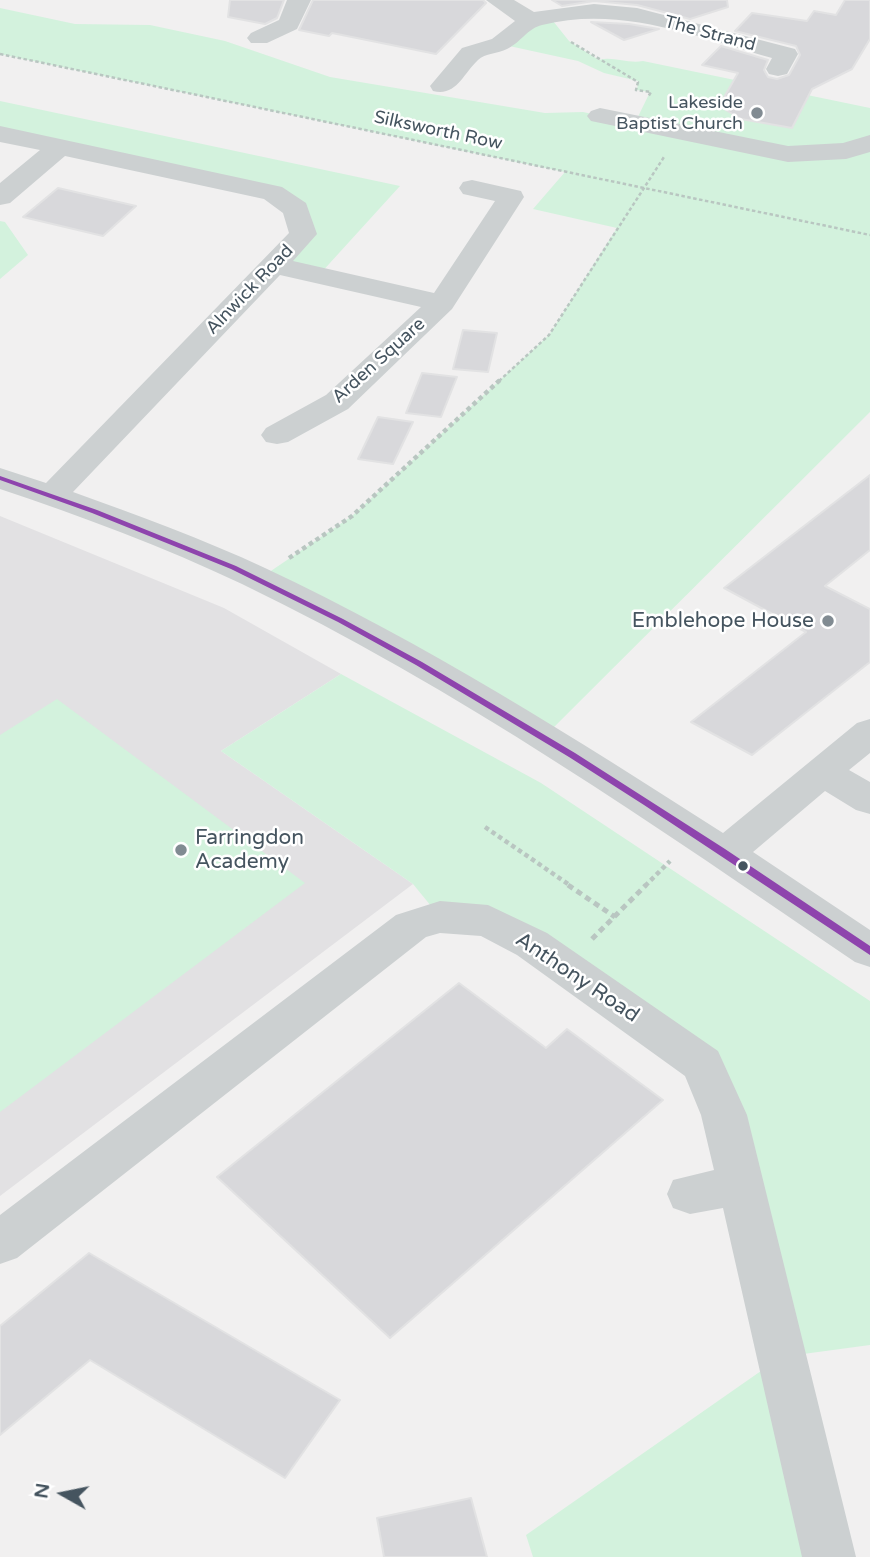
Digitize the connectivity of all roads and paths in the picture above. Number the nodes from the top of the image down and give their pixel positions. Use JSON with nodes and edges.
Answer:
{"nodes":[{"id":1,"x":299,"y":0,"type":"edge"},
{"id":2,"x":498,"y":0,"type":"edge"},
{"id":3,"x":620,"y":6,"type":"edge"},
{"id":4,"x":540,"y":18,"type":"junction"},
{"id":5,"x":259,"y":38,"type":"dead end"},
{"id":6,"x":811,"y":48,"type":"dead end"},
{"id":7,"x":0,"y":54,"type":"edge"},
{"id":8,"x":442,"y":86,"type":"dead end"},
{"id":9,"x":600,"y":116,"type":"dead end"},
{"id":10,"x":635,"y":123,"type":"junction"},
{"id":11,"x":680,"y":133,"type":"junction"},
{"id":12,"x":0,"y":134,"type":"edge"},
{"id":13,"x":870,"y":143,"type":"edge"},
{"id":14,"x":60,"y":147,"type":"junction"},
{"id":15,"x":472,"y":188,"type":"dead end"},
{"id":16,"x":643,"y":188,"type":"junction"},
{"id":17,"x":0,"y":197,"type":"edge"},
{"id":18,"x":870,"y":235,"type":"edge"},
{"id":19,"x":274,"y":265,"type":"junction"},
{"id":20,"x":442,"y":303,"type":"junction"},
{"id":21,"x":277,"y":435,"type":"dead end"},
{"id":22,"x":0,"y":478,"type":"edge"},
{"id":23,"x":52,"y":495,"type":"junction"},
{"id":24,"x":258,"y":579,"type":"junction"},
{"id":25,"x":870,"y":732,"type":"edge"},
{"id":26,"x":823,"y":772,"type":"junction"},
{"id":27,"x":870,"y":800,"type":"edge"},
{"id":28,"x":485,"y":827,"type":"dead end"},
{"id":29,"x":712,"y":844,"type":"junction"},
{"id":30,"x":615,"y":916,"type":"junction"},
{"id":31,"x":870,"y":951,"type":"edge"},
{"id":32,"x":565,"y":967,"type":"junction"},
{"id":33,"x":739,"y":1185,"type":"junction"},
{"id":34,"x":691,"y":1194,"type":"dead end"},
{"id":35,"x":0,"y":1243,"type":"edge"},
{"id":36,"x":829,"y":1557,"type":"edge"}],
"edges":[{"from":1,"to":5,"type":"street"},
{"from":2,"to":4,"type":"street"},
{"from":3,"to":4,"type":"street","name":"The Strand"},
{"from":3,"to":6,"type":"street","name":"The Strand"},
{"from":4,"to":8,"type":"street"},
{"from":4,"to":10,"type":"path"},
{"from":7,"to":16,"type":"path","name":"Silksworth Row"},
{"from":9,"to":10,"type":"street"},
{"from":10,"to":11,"type":"street"},
{"from":11,"to":13,"type":"street"},
{"from":11,"to":16,"type":"path"},
{"from":12,"to":14,"type":"street","name":"Alnwick Road"},
{"from":14,"to":17,"type":"street"},
{"from":14,"to":19,"type":"street","name":"Alnwick Road"},
{"from":15,"to":20,"type":"street","name":"Arden Square"},
{"from":16,"to":18,"type":"path","name":"Silksworth Row"},
{"from":16,"to":24,"type":"path"},
{"from":19,"to":20,"type":"street","name":"Arden Square"},
{"from":19,"to":23,"type":"street","name":"Alnwick Road"},
{"from":20,"to":21,"type":"street","name":"Arden Square"},
{"from":22,"to":23,"type":"street"},
{"from":23,"to":24,"type":"street"},
{"from":24,"to":29,"type":"street"},
{"from":25,"to":26,"type":"street"},
{"from":26,"to":27,"type":"street"},
{"from":26,"to":29,"type":"street"},
{"from":28,"to":30,"type":"path"},
{"from":29,"to":30,"type":"path"},
{"from":29,"to":31,"type":"street"},
{"from":30,"to":32,"type":"path"},
{"from":32,"to":33,"type":"street","name":"Anthony Road"},
{"from":32,"to":35,"type":"street","name":"Anthony Road"},
{"from":33,"to":34,"type":"street"},
{"from":33,"to":36,"type":"street","name":"Anthony Road"}]}
